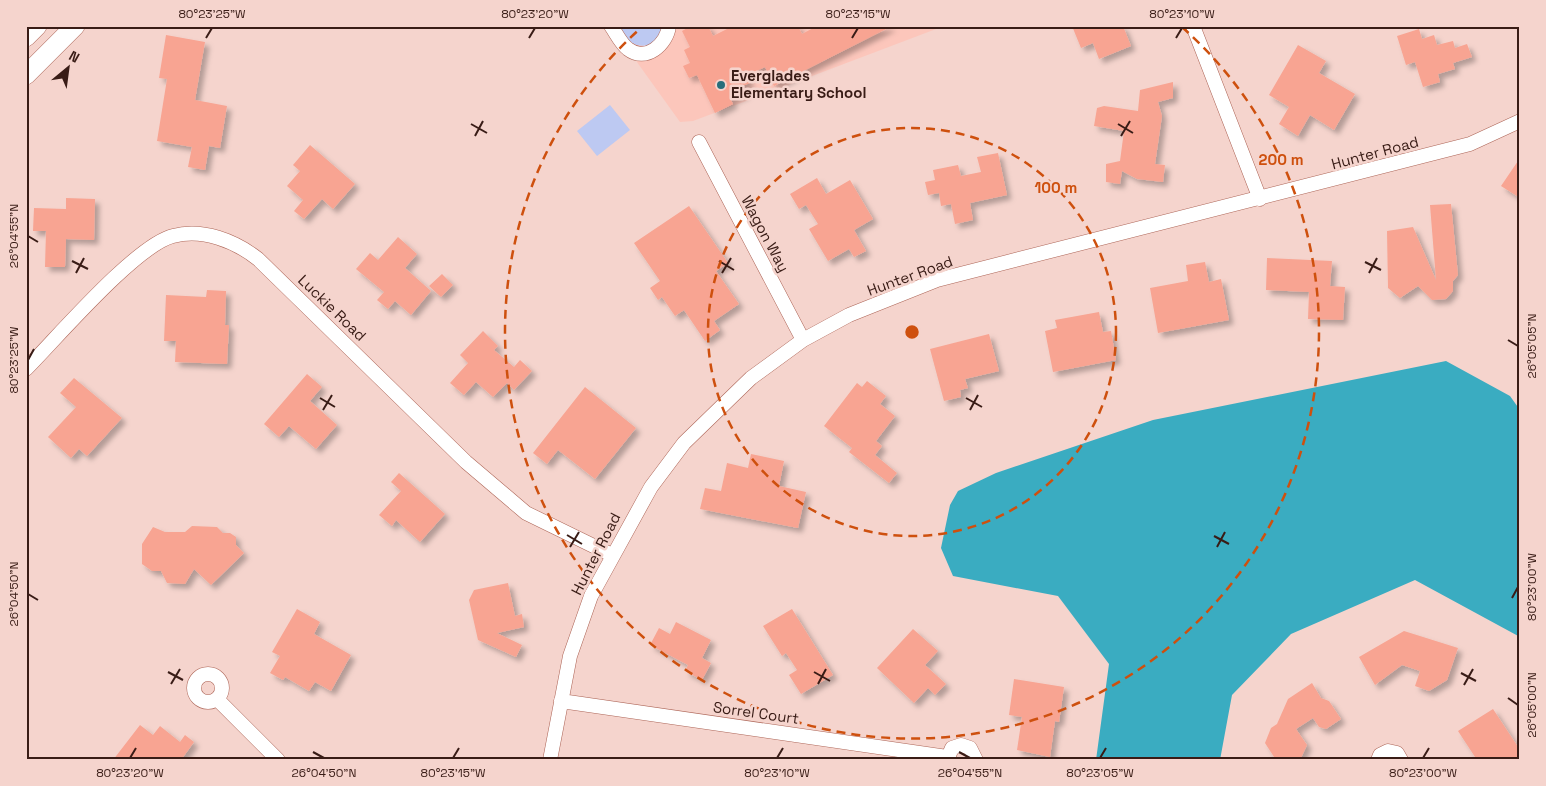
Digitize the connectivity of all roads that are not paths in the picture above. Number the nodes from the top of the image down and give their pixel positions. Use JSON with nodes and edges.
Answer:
{"nodes":[{"id":1,"x":37,"y":26,"type":"edge"},
{"id":2,"x":75,"y":26,"type":"edge"},
{"id":3,"x":611,"y":26,"type":"edge"},
{"id":4,"x":669,"y":26,"type":"edge"},
{"id":5,"x":1193,"y":26,"type":"edge"},
{"id":6,"x":26,"y":37,"type":"edge"},
{"id":7,"x":26,"y":75,"type":"edge"},
{"id":8,"x":1520,"y":121,"type":"edge"},
{"id":9,"x":699,"y":142,"type":"dead end"},
{"id":10,"x":1260,"y":199,"type":"junction"},
{"id":11,"x":803,"y":340,"type":"junction"},
{"id":12,"x":26,"y":369,"type":"edge"},
{"id":13,"x":612,"y":555,"type":"junction"},
{"id":14,"x":217,"y":699,"type":"dead end"},
{"id":15,"x":561,"y":701,"type":"junction"},
{"id":16,"x":947,"y":758,"type":"edge"},
{"id":17,"x":278,"y":760,"type":"edge"},
{"id":18,"x":550,"y":760,"type":"edge"},
{"id":19,"x":976,"y":760,"type":"edge"},
{"id":20,"x":1378,"y":760,"type":"edge"},
{"id":21,"x":1401,"y":760,"type":"edge"}],
"edges":[{"from":1,"to":6,"type":"main road"},
{"from":2,"to":7,"type":"main road"},
{"from":3,"to":4,"type":"street"},
{"from":5,"to":10,"type":"street"},
{"from":8,"to":10,"type":"street","name":"Hunter Road"},
{"from":9,"to":11,"type":"street","name":"Wagon Way"},
{"from":10,"to":11,"type":"street","name":"Hunter Road"},
{"from":11,"to":13,"type":"street","name":"Hunter Road"},
{"from":12,"to":13,"type":"street","name":"Luckie Road"},
{"from":13,"to":15,"type":"street","name":"Hunter Road"},
{"from":14,"to":17,"type":"street"},
{"from":15,"to":16,"type":"street","name":"Sorrel Court"},
{"from":15,"to":18,"type":"street","name":"Hunter Road"},
{"from":16,"to":19,"type":"street","name":"Sorrel Court"},
{"from":20,"to":21,"type":"street"}]}
